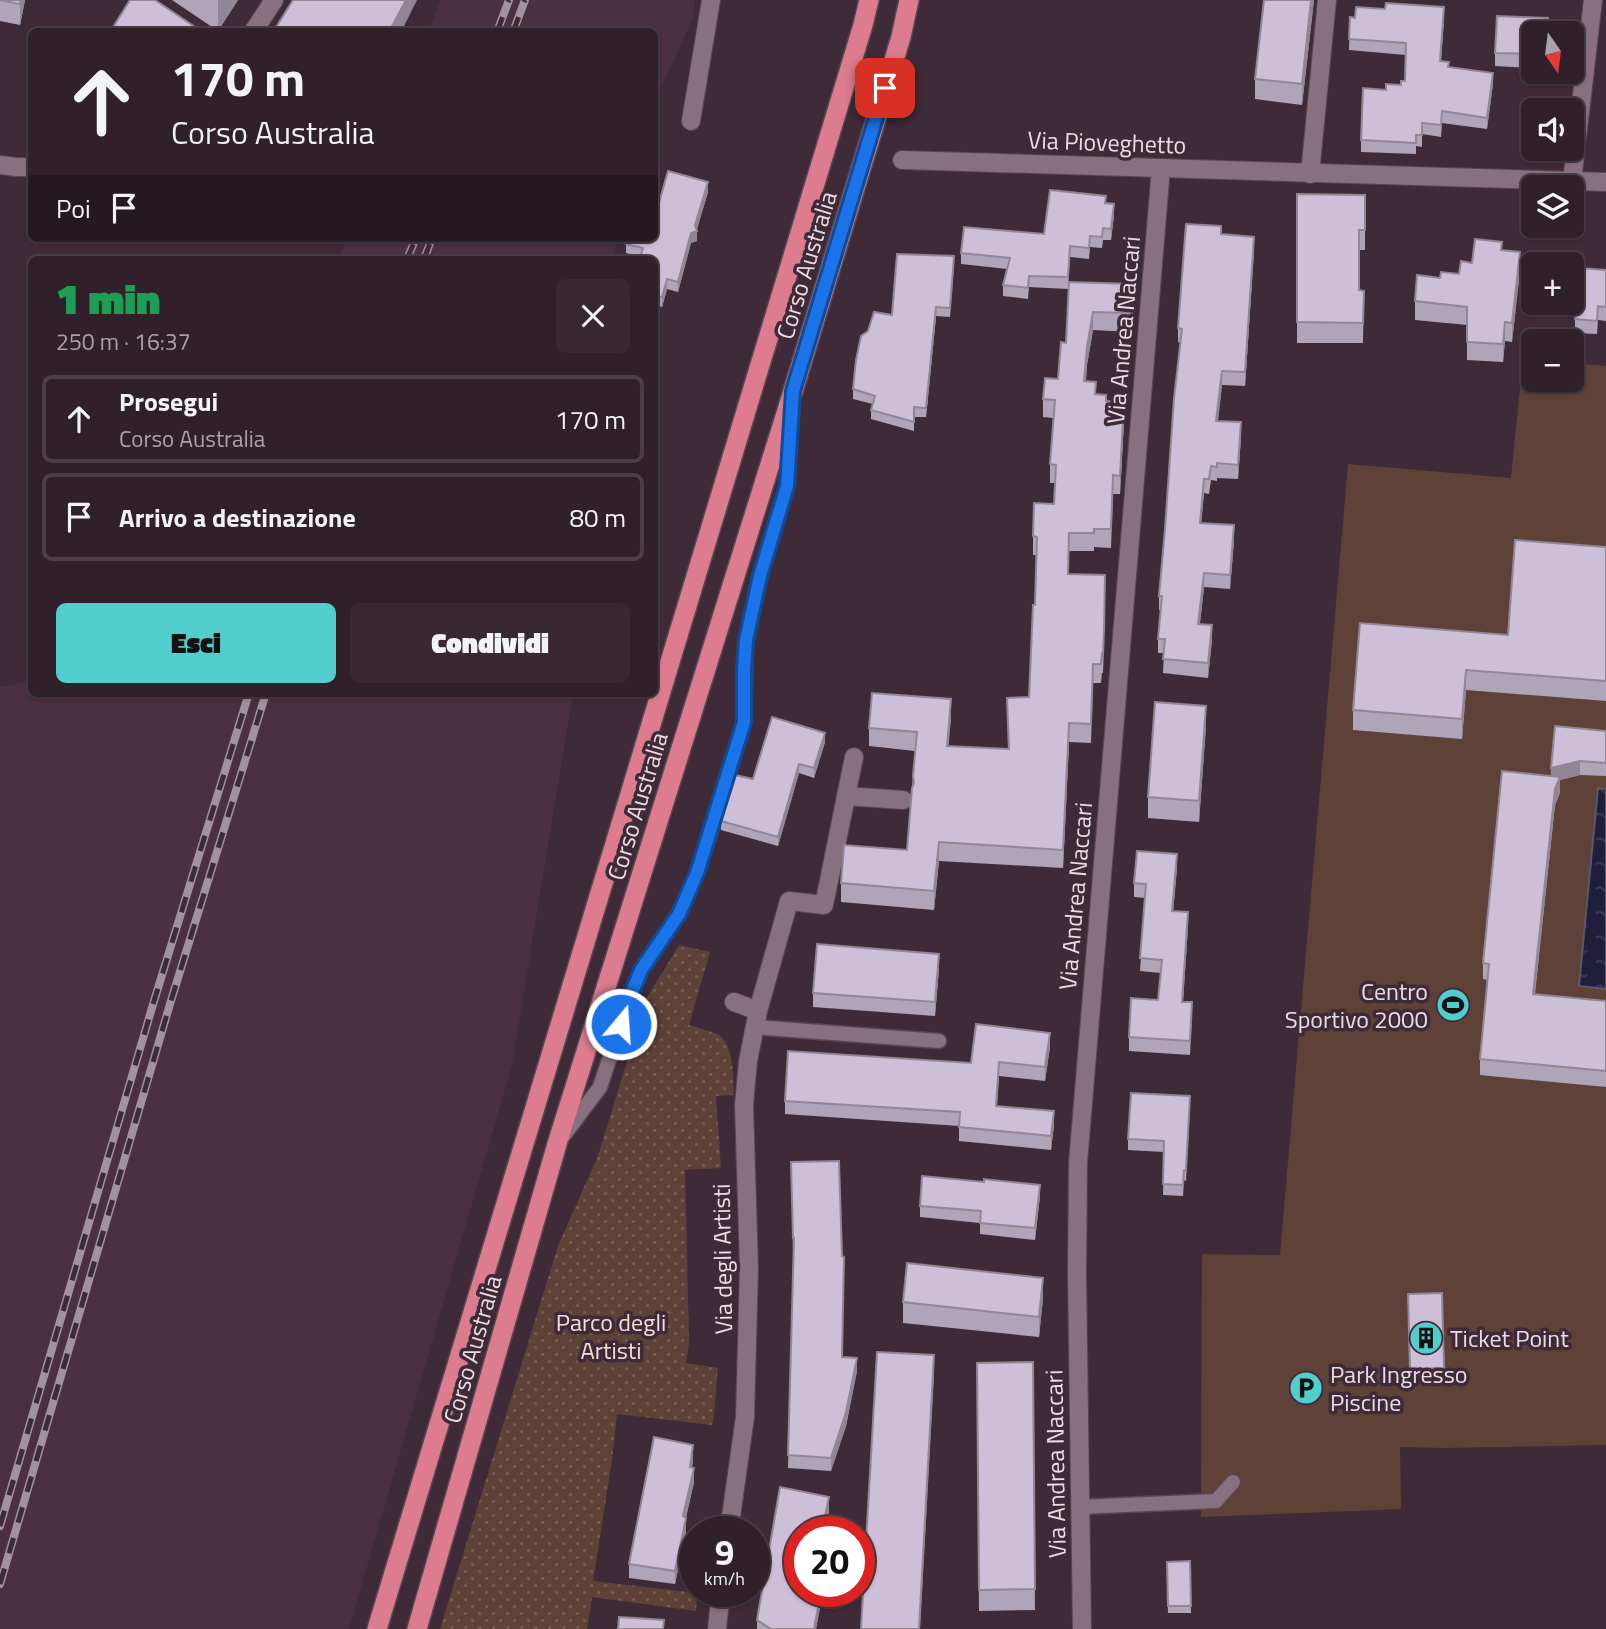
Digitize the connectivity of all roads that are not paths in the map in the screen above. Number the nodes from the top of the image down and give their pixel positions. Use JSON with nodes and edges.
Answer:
{"nodes":[{"id":1,"x":274,"y":0,"type":"edge"},
{"id":2,"x":711,"y":0,"type":"edge"},
{"id":3,"x":869,"y":0,"type":"edge"},
{"id":4,"x":909,"y":0,"type":"edge"},
{"id":5,"x":1327,"y":0,"type":"edge"},
{"id":6,"x":1593,"y":0,"type":"edge"},
{"id":7,"x":256,"y":28,"type":"edge"},
{"id":8,"x":691,"y":121,"type":"dead end"},
{"id":9,"x":902,"y":160,"type":"dead end"},
{"id":10,"x":0,"y":164,"type":"edge"},
{"id":11,"x":28,"y":167,"type":"edge"},
{"id":12,"x":1161,"y":168,"type":"junction"},
{"id":13,"x":1310,"y":174,"type":"junction"},
{"id":14,"x":1573,"y":175,"type":"edge"},
{"id":15,"x":1521,"y":180,"type":"edge"},
{"id":16,"x":1584,"y":181,"type":"edge"},
{"id":17,"x":1606,"y":182,"type":"edge"},
{"id":18,"x":793,"y":391,"type":"junction"},
{"id":19,"x":855,"y":757,"type":"dead end"},
{"id":20,"x":846,"y":796,"type":"junction"},
{"id":21,"x":903,"y":800,"type":"dead end"},
{"id":22,"x":734,"y":1002,"type":"dead end"},
{"id":23,"x":756,"y":1019,"type":"junction"},
{"id":24,"x":939,"y":1041,"type":"dead end"},
{"id":25,"x":557,"y":1144,"type":"junction"},
{"id":26,"x":1233,"y":1482,"type":"dead end"},
{"id":27,"x":1079,"y":1507,"type":"junction"},
{"id":28,"x":731,"y":1516,"type":"edge"},
{"id":29,"x":719,"y":1607,"type":"edge"},
{"id":30,"x":377,"y":1629,"type":"edge"},
{"id":31,"x":417,"y":1629,"type":"edge"},
{"id":32,"x":717,"y":1629,"type":"edge"},
{"id":33,"x":1082,"y":1629,"type":"edge"}],
"edges":[{"from":1,"to":7,"type":"street"},
{"from":2,"to":8,"type":"street"},
{"from":3,"to":30,"type":"highway","name":"Corso Australia"},
{"from":4,"to":18,"type":"highway","name":"Corso Australia"},
{"from":5,"to":13,"type":"street"},
{"from":6,"to":14,"type":"street"},
{"from":9,"to":12,"type":"street","name":"Via Pioveghetto"},
{"from":10,"to":11,"type":"street"},
{"from":12,"to":13,"type":"street","name":"Via Pioveghetto"},
{"from":12,"to":27,"type":"street","name":"Via Andrea Naccari"},
{"from":13,"to":15,"type":"street","name":"Via Pioveghetto"},
{"from":16,"to":17,"type":"street","name":"Via Pioveghetto"},
{"from":18,"to":25,"type":"highway","name":"Corso Australia"},
{"from":18,"to":25,"type":"lane"},
{"from":19,"to":20,"type":"street"},
{"from":20,"to":21,"type":"street"},
{"from":20,"to":23,"type":"street","name":"Via degli Artisti"},
{"from":22,"to":23,"type":"street"},
{"from":23,"to":24,"type":"lane"},
{"from":23,"to":28,"type":"street","name":"Via degli Artisti"},
{"from":25,"to":31,"type":"highway","name":"Corso Australia"},
{"from":26,"to":27,"type":"lane"},
{"from":27,"to":33,"type":"street","name":"Via Andrea Naccari"},
{"from":29,"to":32,"type":"street"}]}
